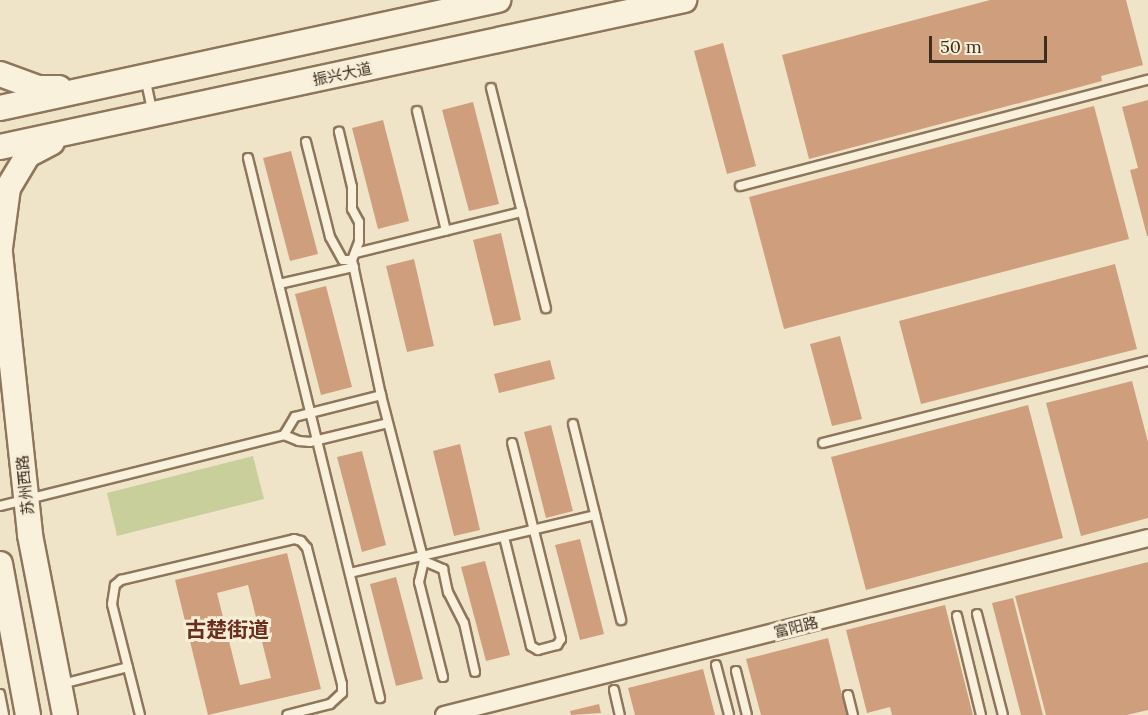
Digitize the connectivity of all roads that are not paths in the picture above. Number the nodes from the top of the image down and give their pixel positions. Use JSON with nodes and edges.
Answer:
{"nodes":[{"id":1,"x":498,"y":0,"type":"edge"},
{"id":2,"x":684,"y":0,"type":"edge"},
{"id":3,"x":0,"y":74,"type":"edge"},
{"id":4,"x":145,"y":77,"type":"junction"},
{"id":5,"x":1148,"y":80,"type":"edge"},
{"id":6,"x":97,"y":87,"type":"junction"},
{"id":7,"x":491,"y":88,"type":"dead end"},
{"id":8,"x":0,"y":108,"type":"edge"},
{"id":9,"x":417,"y":111,"type":"dead end"},
{"id":10,"x":153,"y":115,"type":"junction"},
{"id":11,"x":86,"y":129,"type":"junction"},
{"id":12,"x":339,"y":132,"type":"dead end"},
{"id":13,"x":306,"y":142,"type":"dead end"},
{"id":14,"x":0,"y":147,"type":"edge"},
{"id":15,"x":248,"y":159,"type":"dead end"},
{"id":16,"x":740,"y":186,"type":"dead end"},
{"id":17,"x":522,"y":212,"type":"junction"},
{"id":18,"x":446,"y":231,"type":"junction"},
{"id":19,"x":0,"y":248,"type":"edge"},
{"id":20,"x":0,"y":253,"type":"edge"},
{"id":21,"x":354,"y":260,"type":"junction"},
{"id":22,"x":279,"y":284,"type":"junction"},
{"id":23,"x":546,"y":308,"type":"dead end"},
{"id":24,"x":1148,"y":361,"type":"edge"},
{"id":25,"x":381,"y":395,"type":"junction"},
{"id":26,"x":310,"y":411,"type":"junction"},
{"id":27,"x":388,"y":423,"type":"junction"},
{"id":28,"x":573,"y":424,"type":"dead end"},
{"id":29,"x":284,"y":435,"type":"junction"},
{"id":30,"x":317,"y":440,"type":"junction"},
{"id":31,"x":512,"y":443,"type":"dead end"},
{"id":32,"x":823,"y":443,"type":"dead end"},
{"id":33,"x":27,"y":500,"type":"junction"},
{"id":34,"x":0,"y":506,"type":"edge"},
{"id":35,"x":595,"y":515,"type":"junction"},
{"id":36,"x":534,"y":530,"type":"junction"},
{"id":37,"x":504,"y":537,"type":"junction"},
{"id":38,"x":1148,"y":538,"type":"edge"},
{"id":39,"x":423,"y":559,"type":"junction"},
{"id":40,"x":0,"y":564,"type":"edge"},
{"id":41,"x":350,"y":573,"type":"junction"},
{"id":42,"x":976,"y":614,"type":"dead end"},
{"id":43,"x":957,"y":616,"type":"dead end"},
{"id":44,"x":621,"y":620,"type":"dead end"},
{"id":45,"x":716,"y":665,"type":"dead end"},
{"id":46,"x":128,"y":667,"type":"junction"},
{"id":47,"x":736,"y":671,"type":"dead end"},
{"id":48,"x":475,"y":672,"type":"dead end"},
{"id":49,"x":443,"y":677,"type":"dead end"},
{"id":50,"x":59,"y":685,"type":"junction"},
{"id":51,"x":614,"y":690,"type":"dead end"},
{"id":52,"x":0,"y":694,"type":"edge"},
{"id":53,"x":848,"y":695,"type":"dead end"},
{"id":54,"x":380,"y":698,"type":"dead end"},
{"id":55,"x":4,"y":715,"type":"edge"},
{"id":56,"x":28,"y":715,"type":"edge"},
{"id":57,"x":65,"y":715,"type":"edge"},
{"id":58,"x":140,"y":715,"type":"edge"},
{"id":59,"x":287,"y":715,"type":"edge"},
{"id":60,"x":444,"y":715,"type":"edge"},
{"id":61,"x":620,"y":715,"type":"edge"},
{"id":62,"x":729,"y":715,"type":"edge"},
{"id":63,"x":747,"y":715,"type":"edge"},
{"id":64,"x":853,"y":715,"type":"edge"},
{"id":65,"x":981,"y":715,"type":"edge"},
{"id":66,"x":1003,"y":715,"type":"edge"}],
"edges":[{"from":1,"to":4,"type":"main road"},
{"from":2,"to":10,"type":"main road","name":"振兴大道"},
{"from":3,"to":6,"type":"main road"},
{"from":4,"to":6,"type":"main road"},
{"from":4,"to":10,"type":"lane"},
{"from":5,"to":16,"type":"lane"},
{"from":6,"to":8,"type":"main road"},
{"from":7,"to":17,"type":"lane"},
{"from":9,"to":18,"type":"lane"},
{"from":10,"to":11,"type":"main road","name":"振兴大道"},
{"from":11,"to":14,"type":"main road","name":"振兴大道"},
{"from":11,"to":19,"type":"main road"},
{"from":12,"to":21,"type":"lane"},
{"from":13,"to":21,"type":"lane"},
{"from":15,"to":22,"type":"lane"},
{"from":17,"to":18,"type":"lane"},
{"from":17,"to":23,"type":"lane"},
{"from":18,"to":21,"type":"lane"},
{"from":20,"to":33,"type":"main road","name":"苏州西路"},
{"from":21,"to":22,"type":"lane"},
{"from":21,"to":25,"type":"lane"},
{"from":22,"to":26,"type":"lane"},
{"from":24,"to":32,"type":"lane"},
{"from":25,"to":26,"type":"lane"},
{"from":25,"to":27,"type":"lane"},
{"from":26,"to":29,"type":"lane"},
{"from":26,"to":30,"type":"lane"},
{"from":27,"to":30,"type":"lane"},
{"from":27,"to":39,"type":"lane"},
{"from":28,"to":35,"type":"lane"},
{"from":29,"to":30,"type":"lane"},
{"from":29,"to":33,"type":"lane"},
{"from":30,"to":41,"type":"lane"},
{"from":31,"to":36,"type":"lane"},
{"from":33,"to":34,"type":"lane"},
{"from":33,"to":50,"type":"main road","name":"苏州西路"},
{"from":35,"to":36,"type":"lane"},
{"from":35,"to":44,"type":"lane"},
{"from":36,"to":37,"type":"lane"},
{"from":36,"to":37,"type":"lane"},
{"from":37,"to":39,"type":"lane"},
{"from":38,"to":60,"type":"street","name":"富阳路"},
{"from":39,"to":41,"type":"lane"},
{"from":39,"to":48,"type":"lane"},
{"from":39,"to":49,"type":"lane"},
{"from":40,"to":56,"type":"main road"},
{"from":41,"to":54,"type":"lane"},
{"from":42,"to":66,"type":"lane"},
{"from":43,"to":65,"type":"lane"},
{"from":45,"to":62,"type":"lane"},
{"from":46,"to":50,"type":"lane"},
{"from":46,"to":58,"type":"lane"},
{"from":46,"to":59,"type":"lane"},
{"from":47,"to":63,"type":"lane"},
{"from":50,"to":57,"type":"main road","name":"苏州西路"},
{"from":51,"to":61,"type":"lane"},
{"from":52,"to":55,"type":"lane"},
{"from":53,"to":64,"type":"lane"}]}
